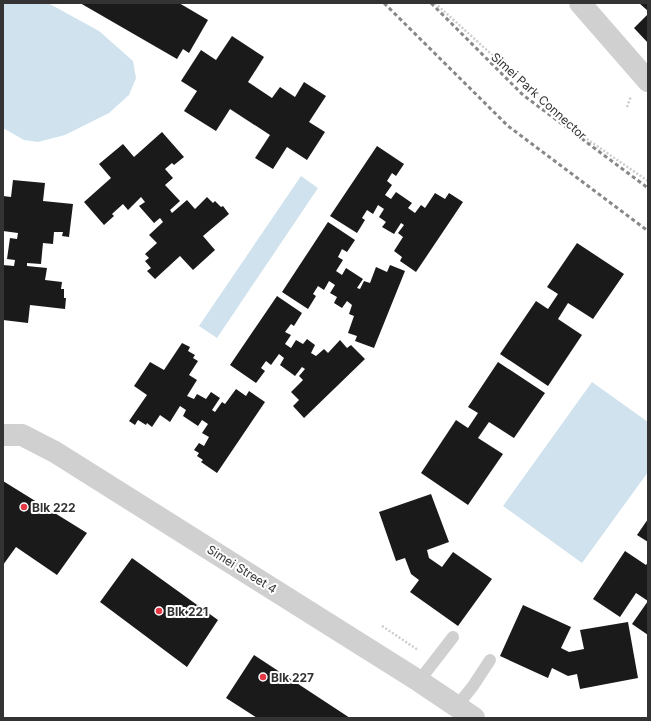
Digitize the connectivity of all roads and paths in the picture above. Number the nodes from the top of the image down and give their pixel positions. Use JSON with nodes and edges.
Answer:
{"nodes":[{"id":1,"x":435,"y":3,"type":"edge"},
{"id":2,"x":580,"y":3,"type":"edge"},
{"id":3,"x":648,"y":81,"type":"edge"},
{"id":4,"x":648,"y":181,"type":"edge"},
{"id":5,"x":3,"y":435,"type":"edge"},
{"id":6,"x":453,"y":637,"type":"dead end"},
{"id":7,"x":490,"y":660,"type":"dead end"},
{"id":8,"x":419,"y":681,"type":"junction"},
{"id":9,"x":466,"y":712,"type":"edge"}],
"edges":[{"from":1,"to":4,"type":"path","name":"Simei Park Connector"},
{"from":2,"to":3,"type":"street"},
{"from":5,"to":8,"type":"street","name":"Simei Street 4"},
{"from":6,"to":8,"type":"lane"},
{"from":7,"to":9,"type":"lane"},
{"from":8,"to":9,"type":"street","name":"Simei Street 4"}]}
